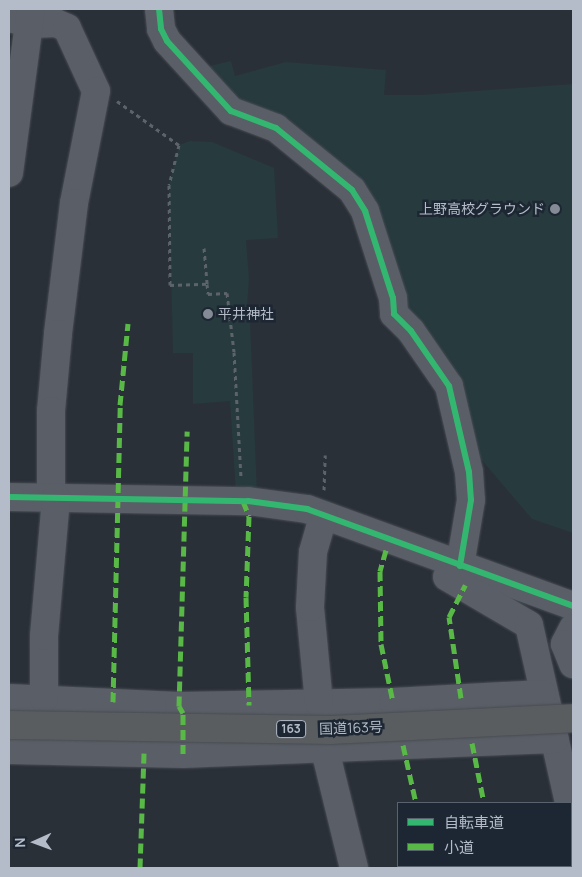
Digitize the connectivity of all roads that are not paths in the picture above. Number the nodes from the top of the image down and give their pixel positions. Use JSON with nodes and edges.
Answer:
{"nodes":[{"id":1,"x":159,"y":9,"type":"edge"},
{"id":2,"x":23,"y":16,"type":"edge"},
{"id":3,"x":9,"y":173,"type":"edge"},
{"id":4,"x":9,"y":497,"type":"edge"},
{"id":5,"x":53,"y":498,"type":"junction"},
{"id":6,"x":323,"y":516,"type":"junction"},
{"id":7,"x":356,"y":528,"type":"junction"},
{"id":8,"x":460,"y":566,"type":"junction"},
{"id":9,"x":573,"y":606,"type":"edge"},
{"id":10,"x":573,"y":628,"type":"edge"},
{"id":11,"x":573,"y":664,"type":"edge"},
{"id":12,"x":542,"y":694,"type":"junction"},
{"id":13,"x":9,"y":698,"type":"edge"},
{"id":14,"x":44,"y":699,"type":"junction"},
{"id":15,"x":319,"y":704,"type":"junction"},
{"id":16,"x":573,"y":718,"type":"edge"},
{"id":17,"x":9,"y":725,"type":"edge"},
{"id":18,"x":555,"y":739,"type":"junction"},
{"id":19,"x":9,"y":750,"type":"edge"},
{"id":20,"x":325,"y":750,"type":"junction"},
{"id":21,"x":569,"y":802,"type":"edge"},
{"id":22,"x":354,"y":868,"type":"edge"}],
"edges":[{"from":1,"to":8,"type":"street"},
{"from":2,"to":3,"type":"street"},
{"from":2,"to":5,"type":"street"},
{"from":4,"to":5,"type":"street"},
{"from":5,"to":6,"type":"street"},
{"from":5,"to":14,"type":"street"},
{"from":6,"to":7,"type":"street"},
{"from":6,"to":15,"type":"street"},
{"from":7,"to":8,"type":"street"},
{"from":7,"to":12,"type":"street"},
{"from":8,"to":9,"type":"street"},
{"from":10,"to":11,"type":"street"},
{"from":12,"to":15,"type":"street"},
{"from":12,"to":18,"type":"street"},
{"from":13,"to":14,"type":"street"},
{"from":14,"to":15,"type":"street"},
{"from":16,"to":17,"type":"highway","name":"国道163号","number":"163","bridge":true},
{"from":18,"to":20,"type":"street"},
{"from":18,"to":21,"type":"street"},
{"from":19,"to":20,"type":"street"},
{"from":20,"to":22,"type":"street"}]}
